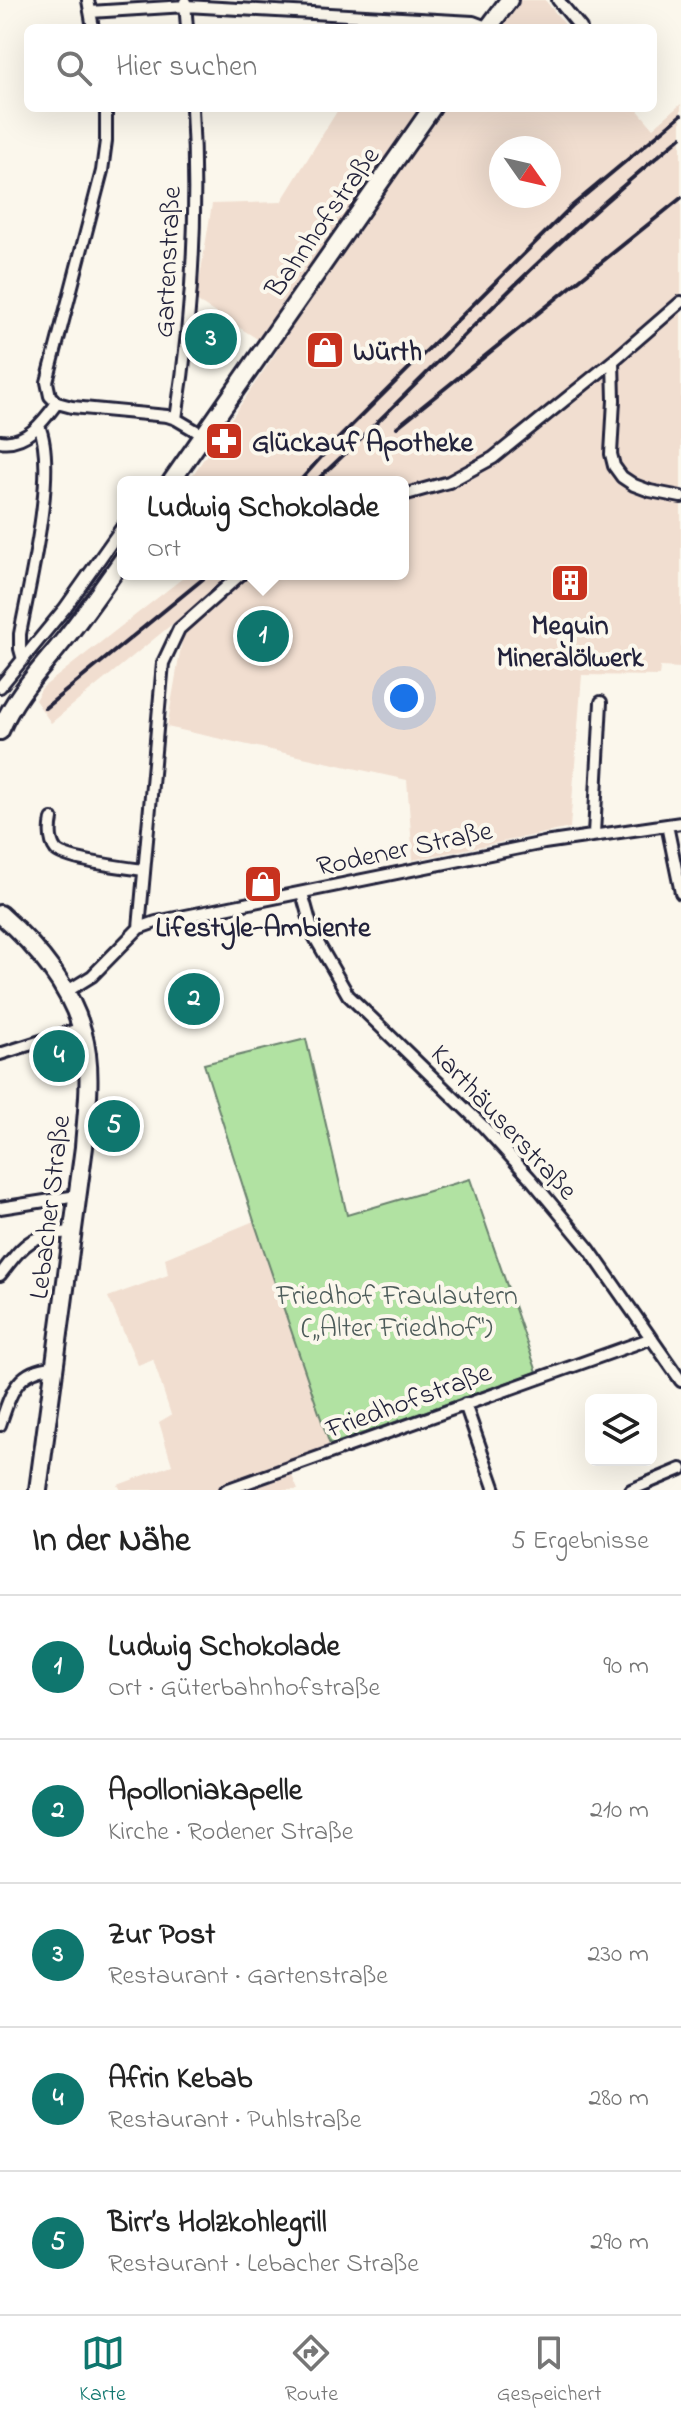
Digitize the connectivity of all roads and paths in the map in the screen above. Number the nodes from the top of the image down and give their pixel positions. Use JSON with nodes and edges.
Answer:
{"nodes":[{"id":1,"x":88,"y":0,"type":"edge"},
{"id":2,"x":509,"y":0,"type":"edge"},
{"id":3,"x":558,"y":0,"type":"edge"},
{"id":4,"x":186,"y":3,"type":"edge"},
{"id":5,"x":90,"y":12,"type":"junction"},
{"id":6,"x":92,"y":24,"type":"edge"},
{"id":7,"x":187,"y":24,"type":"edge"},
{"id":8,"x":478,"y":24,"type":"edge"},
{"id":9,"x":491,"y":24,"type":"edge"},
{"id":10,"x":578,"y":24,"type":"edge"},
{"id":11,"x":106,"y":112,"type":"edge"},
{"id":12,"x":192,"y":112,"type":"edge"},
{"id":13,"x":429,"y":112,"type":"edge"},
{"id":14,"x":681,"y":302,"type":"edge"},
{"id":15,"x":613,"y":361,"type":"junction"},
{"id":16,"x":57,"y":403,"type":"junction"},
{"id":17,"x":176,"y":419,"type":"junction"},
{"id":18,"x":39,"y":426,"type":"junction"},
{"id":19,"x":203,"y":435,"type":"junction"},
{"id":20,"x":0,"y":441,"type":"edge"},
{"id":21,"x":174,"y":476,"type":"edge"},
{"id":22,"x":409,"y":493,"type":"edge"},
{"id":23,"x":681,"y":497,"type":"edge"},
{"id":24,"x":117,"y":534,"type":"edge"},
{"id":25,"x":117,"y":567,"type":"edge"},
{"id":26,"x":234,"y":580,"type":"edge"},
{"id":27,"x":23,"y":660,"type":"junction"},
{"id":28,"x":0,"y":687,"type":"edge"},
{"id":29,"x":601,"y":702,"type":"dead end"},
{"id":30,"x":0,"y":731,"type":"edge"},
{"id":31,"x":52,"y":819,"type":"dead end"},
{"id":32,"x":681,"y":823,"type":"edge"},
{"id":33,"x":667,"y":825,"type":"junction"},
{"id":34,"x":594,"y":834,"type":"junction"},
{"id":35,"x":143,"y":870,"type":"junction"},
{"id":36,"x":302,"y":893,"type":"junction"},
{"id":37,"x":681,"y":893,"type":"edge"},
{"id":38,"x":1,"y":916,"type":"edge"},
{"id":39,"x":139,"y":928,"type":"junction"},
{"id":40,"x":66,"y":992,"type":"junction"},
{"id":41,"x":82,"y":1028,"type":"junction"},
{"id":42,"x":0,"y":1054,"type":"edge"},
{"id":43,"x":77,"y":1196,"type":"junction"},
{"id":44,"x":0,"y":1208,"type":"edge"},
{"id":45,"x":73,"y":1232,"type":"junction"},
{"id":46,"x":0,"y":1275,"type":"edge"},
{"id":47,"x":652,"y":1338,"type":"junction"},
{"id":48,"x":53,"y":1367,"type":"junction"},
{"id":49,"x":681,"y":1381,"type":"edge"},
{"id":50,"x":465,"y":1404,"type":"junction"},
{"id":51,"x":0,"y":1425,"type":"edge"},
{"id":52,"x":681,"y":1469,"type":"edge"},
{"id":53,"x":38,"y":1490,"type":"edge"},
{"id":54,"x":226,"y":1490,"type":"edge"},
{"id":55,"x":495,"y":1490,"type":"edge"},
{"id":56,"x":631,"y":1490,"type":"edge"}],
"edges":[{"from":1,"to":5,"type":"street"},
{"from":2,"to":9,"type":"main road"},
{"from":3,"to":10,"type":"street"},
{"from":4,"to":5,"type":"street"},
{"from":4,"to":7,"type":"street"},
{"from":4,"to":8,"type":"street"},
{"from":5,"to":6,"type":"street"},
{"from":11,"to":16,"type":"street"},
{"from":12,"to":17,"type":"street","name":"Gartenstraße"},
{"from":13,"to":19,"type":"main road","name":"Bahnhofstraße"},
{"from":14,"to":15,"type":"street"},
{"from":15,"to":22,"type":"street"},
{"from":15,"to":23,"type":"street"},
{"from":16,"to":17,"type":"street"},
{"from":16,"to":18,"type":"street"},
{"from":17,"to":19,"type":"street"},
{"from":18,"to":20,"type":"street"},
{"from":18,"to":27,"type":"street"},
{"from":19,"to":21,"type":"main road","name":"Bahnhofstraße"},
{"from":24,"to":27,"type":"street"},
{"from":25,"to":30,"type":"main road"},
{"from":26,"to":35,"type":"street"},
{"from":27,"to":28,"type":"street"},
{"from":29,"to":34,"type":"street"},
{"from":31,"to":35,"type":"street"},
{"from":32,"to":33,"type":"street","name":"Rodener Straße"},
{"from":33,"to":34,"type":"street","name":"Rodener Straße"},
{"from":33,"to":37,"type":"street"},
{"from":34,"to":36,"type":"street","name":"Rodener Straße"},
{"from":35,"to":39,"type":"street"},
{"from":36,"to":39,"type":"street","name":"Rodener Straße"},
{"from":36,"to":47,"type":"street","name":"Karthäuserstraße"},
{"from":38,"to":40,"type":"main road","name":"Lebacher Straße"},
{"from":39,"to":40,"type":"street"},
{"from":40,"to":41,"type":"main road","name":"Lebacher Straße"},
{"from":41,"to":42,"type":"street"},
{"from":41,"to":43,"type":"main road","name":"Lebacher Straße"},
{"from":43,"to":44,"type":"street"},
{"from":43,"to":45,"type":"main road","name":"Lebacher Straße"},
{"from":45,"to":46,"type":"street"},
{"from":45,"to":48,"type":"main road","name":"Lebacher Straße"},
{"from":47,"to":49,"type":"street","name":"Karthäuserstraße"},
{"from":47,"to":50,"type":"street","name":"Friedhofstraße"},
{"from":48,"to":51,"type":"street"},
{"from":48,"to":53,"type":"main road","name":"Lebacher Straße"},
{"from":50,"to":54,"type":"street","name":"Friedhofstraße"},
{"from":50,"to":55,"type":"street"},
{"from":52,"to":56,"type":"street"}]}
